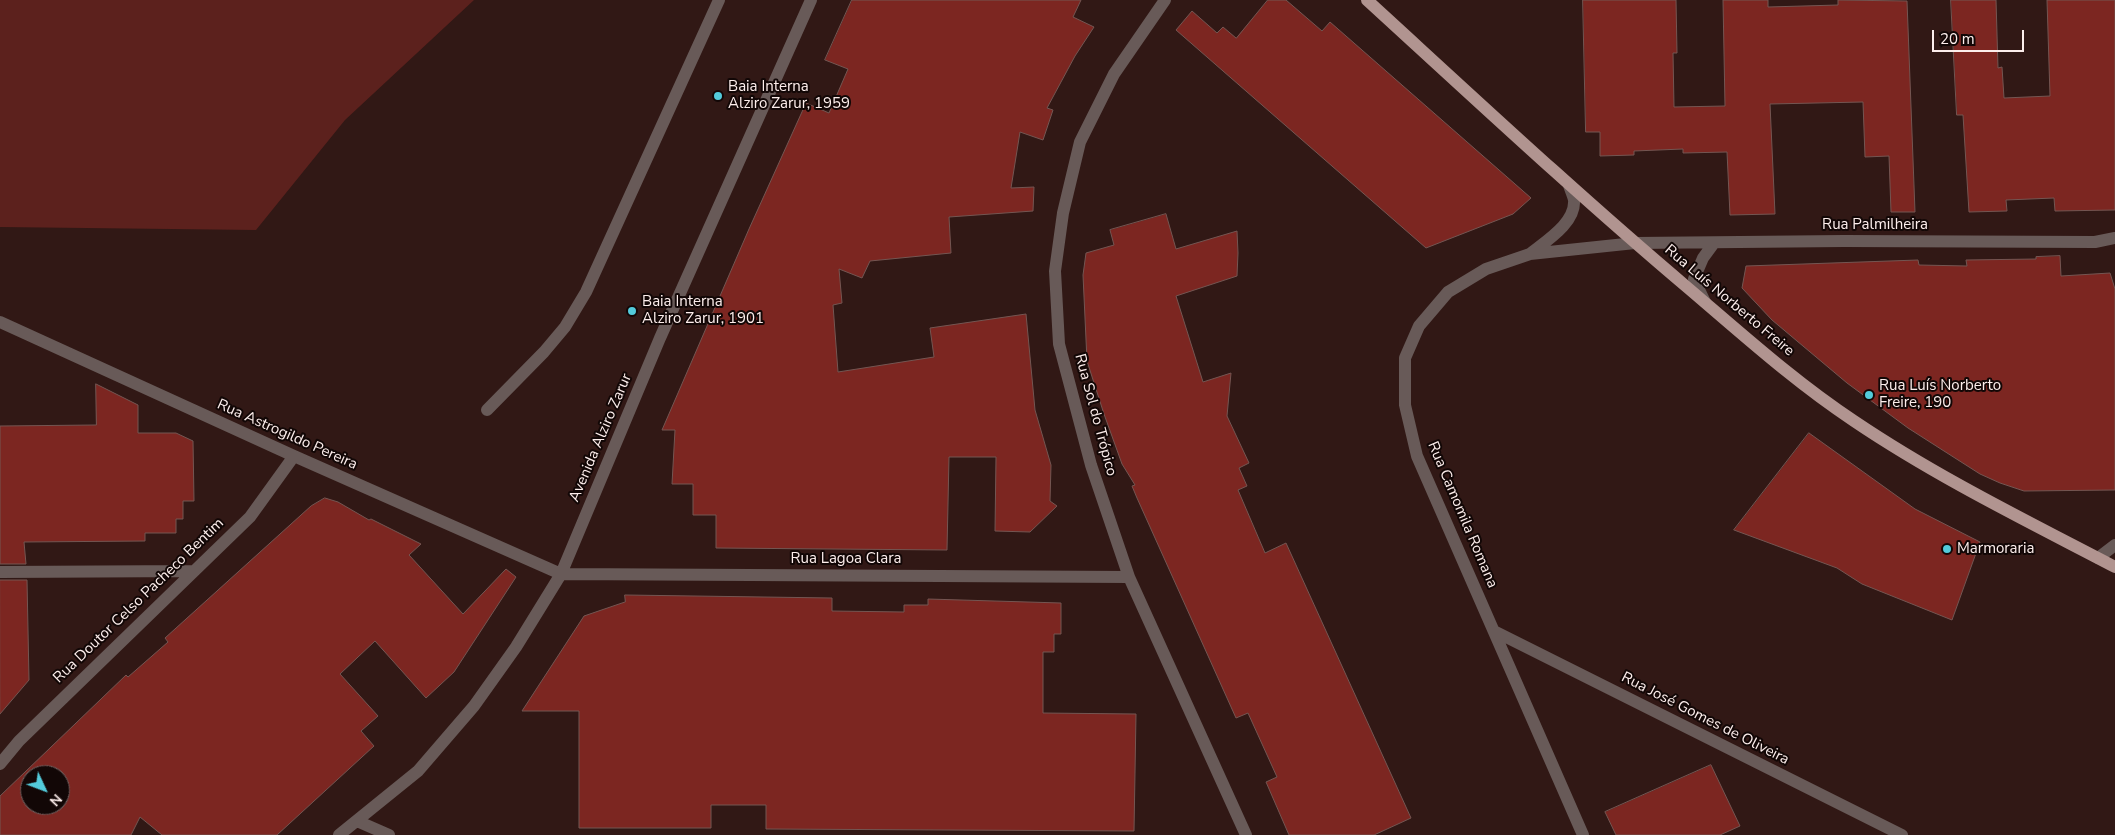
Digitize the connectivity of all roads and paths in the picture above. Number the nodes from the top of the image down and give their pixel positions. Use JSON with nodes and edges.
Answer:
{"nodes":[{"id":1,"x":719,"y":0,"type":"edge"},
{"id":2,"x":811,"y":0,"type":"edge"},
{"id":3,"x":1165,"y":0,"type":"edge"},
{"id":4,"x":1367,"y":0,"type":"edge"},
{"id":5,"x":1569,"y":184,"type":"junction"},
{"id":6,"x":2115,"y":238,"type":"edge"},
{"id":7,"x":1636,"y":243,"type":"junction"},
{"id":8,"x":1714,"y":243,"type":"junction"},
{"id":9,"x":1530,"y":254,"type":"junction"},
{"id":10,"x":1705,"y":302,"type":"junction"},
{"id":11,"x":0,"y":322,"type":"edge"},
{"id":12,"x":487,"y":410,"type":"dead end"},
{"id":13,"x":294,"y":456,"type":"junction"},
{"id":14,"x":2115,"y":545,"type":"edge"},
{"id":15,"x":2098,"y":558,"type":"junction"},
{"id":16,"x":2115,"y":567,"type":"edge"},
{"id":17,"x":194,"y":571,"type":"junction"},
{"id":18,"x":0,"y":572,"type":"edge"},
{"id":19,"x":562,"y":574,"type":"junction"},
{"id":20,"x":1129,"y":577,"type":"junction"},
{"id":21,"x":1494,"y":631,"type":"junction"},
{"id":22,"x":0,"y":764,"type":"edge"},
{"id":23,"x":357,"y":820,"type":"junction"},
{"id":24,"x":340,"y":835,"type":"edge"},
{"id":25,"x":389,"y":835,"type":"edge"},
{"id":26,"x":1246,"y":835,"type":"edge"},
{"id":27,"x":1583,"y":835,"type":"edge"},
{"id":28,"x":1902,"y":835,"type":"edge"}],
"edges":[{"from":1,"to":12,"type":"street"},
{"from":2,"to":19,"type":"street","name":"Avenida Alziro Zarur"},
{"from":3,"to":20,"type":"street","name":"Rua Sol do Trópico"},
{"from":4,"to":5,"type":"main road","name":"Rua Luís Norberto Freire"},
{"from":5,"to":7,"type":"main road","name":"Rua Luís Norberto Freire"},
{"from":5,"to":9,"type":"street","name":"Rua Camomila Romana"},
{"from":6,"to":8,"type":"street","name":"Rua Palmilheira"},
{"from":7,"to":8,"type":"street","name":"Rua Palmilheira"},
{"from":7,"to":9,"type":"street","name":"Rua Camomila Romana"},
{"from":7,"to":10,"type":"main road","name":"Rua Luís Norberto Freire"},
{"from":8,"to":10,"type":"street"},
{"from":9,"to":21,"type":"street","name":"Rua Camomila Romana"},
{"from":10,"to":15,"type":"main road","name":"Rua Luís Norberto Freire"},
{"from":11,"to":13,"type":"street","name":"Rua Astrogildo Pereira"},
{"from":13,"to":17,"type":"street","name":"Rua Doutor Celso Pacheco Bentim"},
{"from":13,"to":19,"type":"street","name":"Rua Astrogildo Pereira"},
{"from":14,"to":15,"type":"street"},
{"from":15,"to":16,"type":"main road","name":"Rua Luís Norberto Freire"},
{"from":17,"to":18,"type":"street"},
{"from":17,"to":22,"type":"street","name":"Rua Doutor Celso Pacheco Bentim"},
{"from":19,"to":20,"type":"street","name":"Rua Lagoa Clara"},
{"from":19,"to":23,"type":"street","name":"Avenida Alziro Zarur"},
{"from":20,"to":26,"type":"street","name":"Rua Sol do Trópico"},
{"from":21,"to":27,"type":"street","name":"Rua Camomila Romana"},
{"from":21,"to":28,"type":"street","name":"Rua José Gomes de Oliveira"},
{"from":23,"to":24,"type":"street","name":"Avenida Alziro Zarur"},
{"from":23,"to":25,"type":"street"}]}
